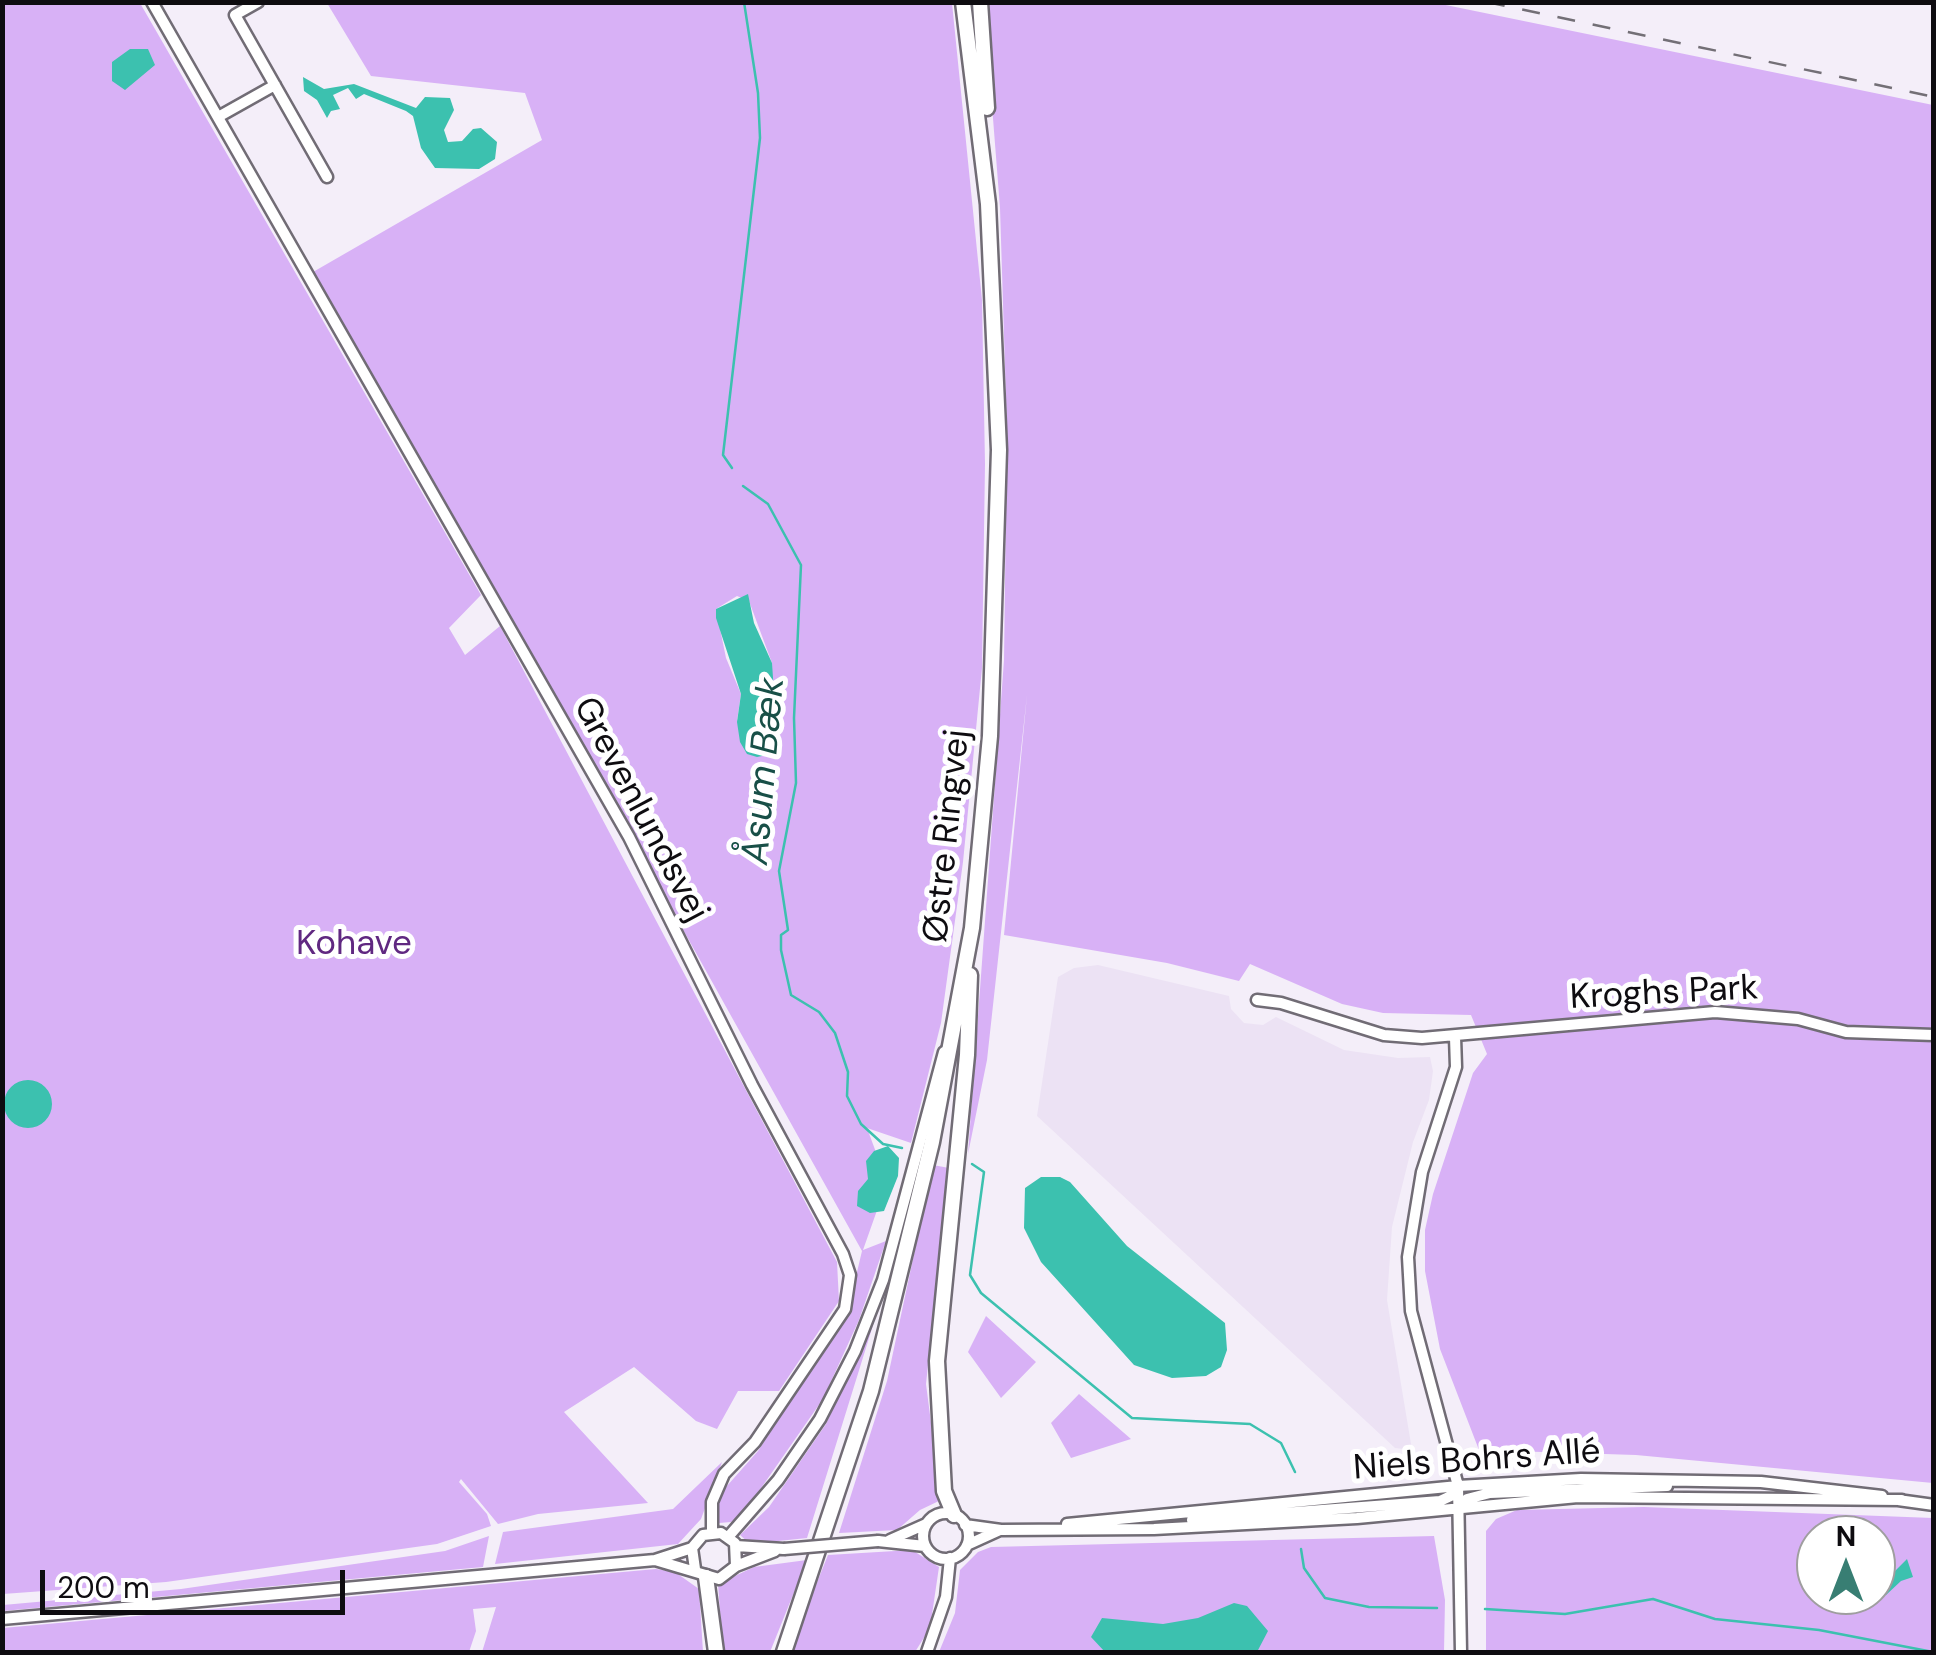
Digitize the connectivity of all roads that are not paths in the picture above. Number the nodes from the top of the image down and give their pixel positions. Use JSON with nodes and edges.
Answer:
{"nodes":[{"id":1,"x":152,"y":2,"type":"edge"},
{"id":2,"x":258,"y":2,"type":"edge"},
{"id":3,"x":963,"y":2,"type":"edge"},
{"id":4,"x":980,"y":2,"type":"edge"},
{"id":5,"x":274,"y":85,"type":"junction"},
{"id":6,"x":218,"y":117,"type":"junction"},
{"id":7,"x":326,"y":177,"type":"dead end"},
{"id":8,"x":988,"y":204,"type":"junction"},
{"id":9,"x":972,"y":928,"type":"junction"},
{"id":10,"x":1258,"y":1000,"type":"dead end"},
{"id":11,"x":952,"y":1033,"type":"junction"},
{"id":12,"x":1934,"y":1035,"type":"edge"},
{"id":13,"x":1455,"y":1037,"type":"junction"},
{"id":14,"x":1715,"y":1481,"type":"junction"},
{"id":15,"x":1458,"y":1486,"type":"junction"},
{"id":16,"x":1902,"y":1500,"type":"junction"},
{"id":17,"x":1934,"y":1505,"type":"edge"},
{"id":18,"x":1460,"y":1510,"type":"junction"},
{"id":19,"x":959,"y":1520,"type":"junction"},
{"id":20,"x":926,"y":1524,"type":"junction"},
{"id":21,"x":1056,"y":1526,"type":"junction"},
{"id":22,"x":1001,"y":1530,"type":"junction"},
{"id":23,"x":1115,"y":1530,"type":"junction"},
{"id":24,"x":712,"y":1532,"type":"junction"},
{"id":25,"x":732,"y":1541,"type":"junction"},
{"id":26,"x":884,"y":1541,"type":"junction"},
{"id":27,"x":967,"y":1545,"type":"junction"},
{"id":28,"x":925,"y":1546,"type":"junction"},
{"id":29,"x":692,"y":1548,"type":"junction"},
{"id":30,"x":780,"y":1550,"type":"junction"},
{"id":31,"x":950,"y":1558,"type":"junction"},
{"id":32,"x":655,"y":1560,"type":"junction"},
{"id":33,"x":736,"y":1566,"type":"junction"},
{"id":34,"x":700,"y":1573,"type":"junction"},
{"id":35,"x":2,"y":1619,"type":"edge"},
{"id":36,"x":716,"y":1652,"type":"edge"},
{"id":37,"x":784,"y":1652,"type":"edge"},
{"id":38,"x":927,"y":1652,"type":"edge"},
{"id":39,"x":1461,"y":1652,"type":"edge"}],
"edges":[{"from":1,"to":6,"type":"street","name":"Grevenlundsvej"},
{"from":2,"to":5,"type":"street"},
{"from":3,"to":8,"type":"main road","name":"Østre Ringvej"},
{"from":4,"to":8,"type":"main road"},
{"from":5,"to":6,"type":"street"},
{"from":5,"to":7,"type":"street"},
{"from":6,"to":24,"type":"street","name":"Grevenlundsvej"},
{"from":8,"to":9,"type":"main road","name":"Østre Ringvej"},
{"from":9,"to":11,"type":"main road","name":"Østre Ringvej"},
{"from":9,"to":19,"type":"main road"},
{"from":10,"to":13,"type":"street","name":"Kroghs Park"},
{"from":11,"to":25,"type":"street"},
{"from":11,"to":37,"type":"main road","name":"Østre Ringvej"},
{"from":12,"to":13,"type":"street","name":"Kroghs Park"},
{"from":13,"to":15,"type":"street"},
{"from":14,"to":15,"type":"street","name":"Niels Bohrs Allé"},
{"from":14,"to":16,"type":"street","name":"Niels Bohrs Allé"},
{"from":14,"to":18,"type":"street"},
{"from":15,"to":18,"type":"street"},
{"from":15,"to":21,"type":"street","name":"Niels Bohrs Allé"},
{"from":15,"to":23,"type":"street"},
{"from":16,"to":17,"type":"street","name":"Niels Bohrs Allé"},
{"from":16,"to":18,"type":"street","name":"Niels Bohrs Allé"},
{"from":18,"to":23,"type":"street","name":"Niels Bohrs Allé"},
{"from":18,"to":39,"type":"street"},
{"from":19,"to":20,"type":"street"},
{"from":19,"to":22,"type":"street","name":"Niels Bohrs Allé"},
{"from":19,"to":27,"type":"street"},
{"from":20,"to":26,"type":"street"},
{"from":20,"to":28,"type":"street"},
{"from":21,"to":22,"type":"street","name":"Niels Bohrs Allé"},
{"from":21,"to":23,"type":"street","name":"Niels Bohrs Allé"},
{"from":22,"to":27,"type":"street","name":"Niels Bohrs Allé"},
{"from":24,"to":25,"type":"street"},
{"from":24,"to":29,"type":"street"},
{"from":25,"to":30,"type":"street"},
{"from":25,"to":33,"type":"street"},
{"from":26,"to":28,"type":"street"},
{"from":26,"to":30,"type":"street","bridge":true},
{"from":27,"to":31,"type":"street"},
{"from":28,"to":31,"type":"street"},
{"from":29,"to":32,"type":"street"},
{"from":29,"to":34,"type":"street"},
{"from":30,"to":33,"type":"street"},
{"from":31,"to":38,"type":"street"},
{"from":32,"to":34,"type":"street"},
{"from":32,"to":35,"type":"street"},
{"from":33,"to":34,"type":"street"},
{"from":34,"to":36,"type":"main road"}]}
